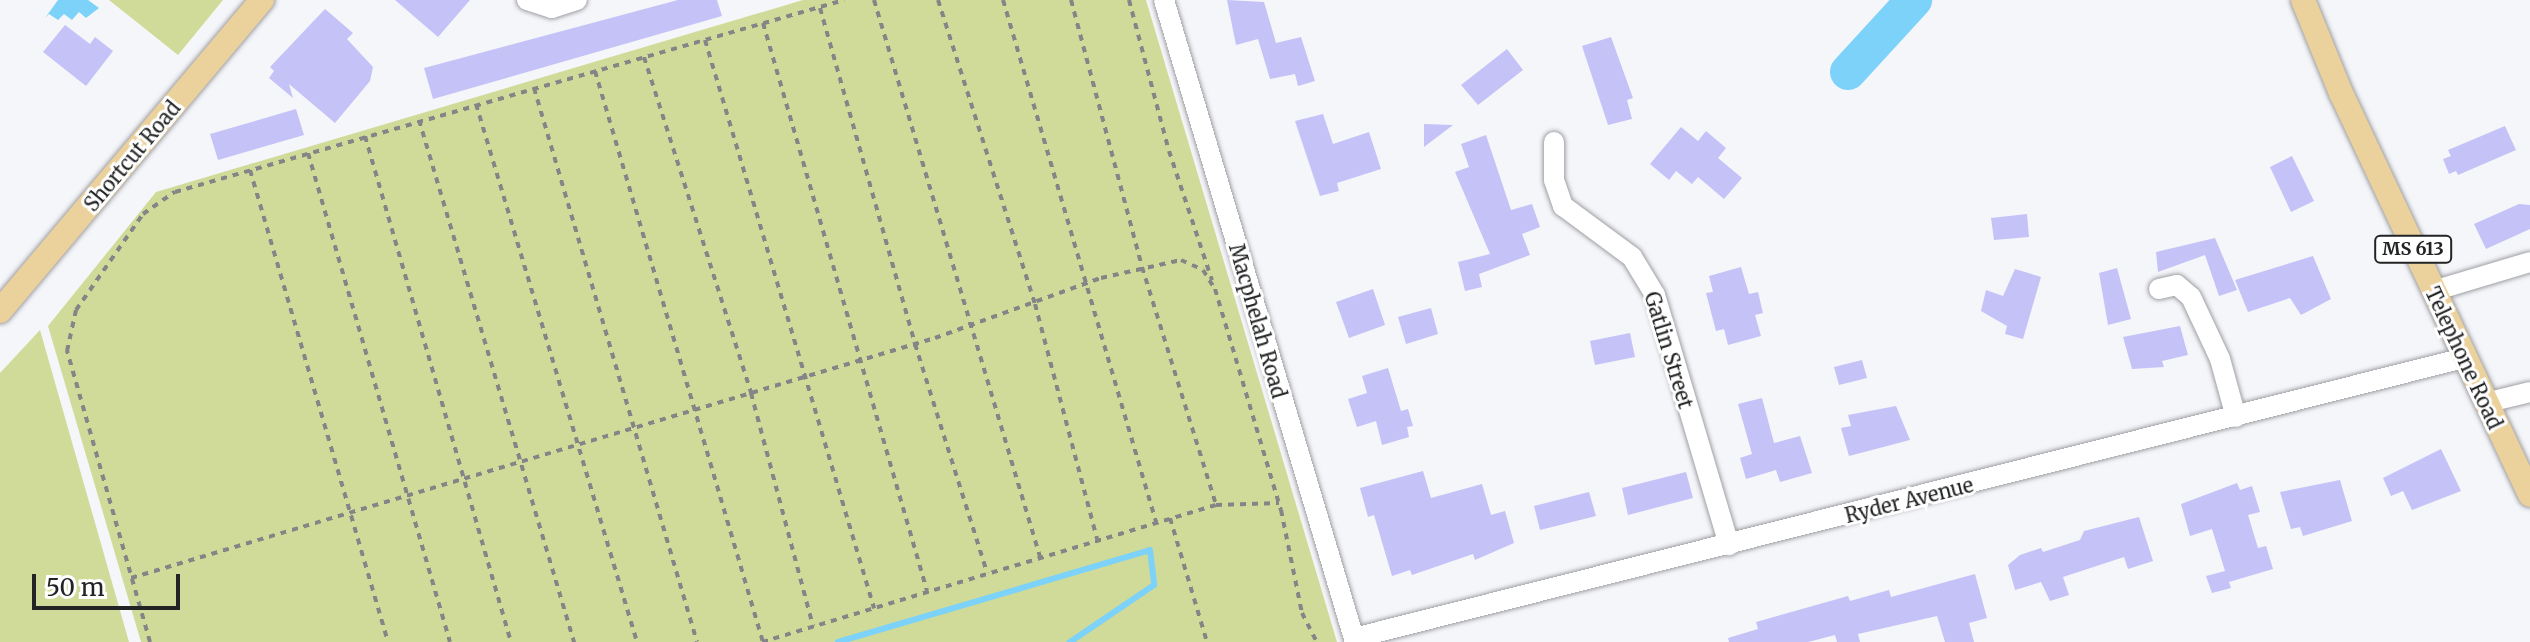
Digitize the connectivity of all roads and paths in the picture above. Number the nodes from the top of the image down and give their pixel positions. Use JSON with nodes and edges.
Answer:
{"nodes":[{"id":1,"x":262,"y":0,"type":"edge"},
{"id":2,"x":527,"y":0,"type":"edge"},
{"id":3,"x":577,"y":0,"type":"edge"},
{"id":4,"x":844,"y":0,"type":"edge"},
{"id":5,"x":874,"y":0,"type":"edge"},
{"id":6,"x":938,"y":0,"type":"edge"},
{"id":7,"x":1003,"y":0,"type":"edge"},
{"id":8,"x":1071,"y":0,"type":"edge"},
{"id":9,"x":1129,"y":0,"type":"edge"},
{"id":10,"x":1164,"y":0,"type":"edge"},
{"id":11,"x":2303,"y":0,"type":"edge"},
{"id":12,"x":819,"y":7,"type":"junction"},
{"id":13,"x":763,"y":23,"type":"junction"},
{"id":14,"x":705,"y":40,"type":"junction"},
{"id":15,"x":644,"y":57,"type":"junction"},
{"id":16,"x":595,"y":71,"type":"junction"},
{"id":17,"x":534,"y":88,"type":"junction"},
{"id":18,"x":476,"y":104,"type":"junction"},
{"id":19,"x":419,"y":120,"type":"junction"},
{"id":20,"x":365,"y":136,"type":"junction"},
{"id":21,"x":1554,"y":142,"type":"dead end"},
{"id":22,"x":308,"y":152,"type":"junction"},
{"id":23,"x":250,"y":170,"type":"junction"},
{"id":24,"x":2530,"y":262,"type":"edge"},
{"id":25,"x":1142,"y":267,"type":"junction"},
{"id":26,"x":1083,"y":285,"type":"junction"},
{"id":27,"x":1215,"y":289,"type":"junction"},
{"id":28,"x":2159,"y":289,"type":"dead end"},
{"id":29,"x":2433,"y":291,"type":"junction"},
{"id":30,"x":1035,"y":304,"type":"junction"},
{"id":31,"x":0,"y":311,"type":"edge"},
{"id":32,"x":974,"y":325,"type":"junction"},
{"id":33,"x":915,"y":344,"type":"junction"},
{"id":34,"x":2464,"y":358,"type":"junction"},
{"id":35,"x":863,"y":359,"type":"junction"},
{"id":36,"x":804,"y":377,"type":"junction"},
{"id":37,"x":2530,"y":392,"type":"edge"},
{"id":38,"x":751,"y":393,"type":"junction"},
{"id":39,"x":2485,"y":403,"type":"junction"},
{"id":40,"x":693,"y":410,"type":"junction"},
{"id":41,"x":2236,"y":417,"type":"junction"},
{"id":42,"x":636,"y":427,"type":"junction"},
{"id":43,"x":578,"y":444,"type":"junction"},
{"id":44,"x":520,"y":462,"type":"junction"},
{"id":45,"x":464,"y":478,"type":"junction"},
{"id":46,"x":2530,"y":495,"type":"edge"},
{"id":47,"x":406,"y":496,"type":"junction"},
{"id":48,"x":1279,"y":503,"type":"junction"},
{"id":49,"x":1216,"y":505,"type":"junction"},
{"id":50,"x":351,"y":512,"type":"junction"},
{"id":51,"x":1170,"y":518,"type":"junction"},
{"id":52,"x":1156,"y":522,"type":"junction"},
{"id":53,"x":1097,"y":539,"type":"junction"},
{"id":54,"x":1729,"y":545,"type":"junction"},
{"id":55,"x":1040,"y":557,"type":"junction"},
{"id":56,"x":987,"y":573,"type":"junction"},
{"id":57,"x":131,"y":578,"type":"junction"},
{"id":58,"x":927,"y":591,"type":"junction"},
{"id":59,"x":874,"y":608,"type":"junction"},
{"id":60,"x":813,"y":626,"type":"junction"},
{"id":61,"x":1354,"y":640,"type":"edge"},
{"id":62,"x":150,"y":642,"type":"edge"},
{"id":63,"x":388,"y":642,"type":"edge"},
{"id":64,"x":450,"y":642,"type":"edge"},
{"id":65,"x":511,"y":642,"type":"edge"},
{"id":66,"x":574,"y":642,"type":"edge"},
{"id":67,"x":637,"y":642,"type":"edge"},
{"id":68,"x":697,"y":642,"type":"edge"},
{"id":69,"x":763,"y":642,"type":"edge"},
{"id":70,"x":1207,"y":642,"type":"edge"},
{"id":71,"x":1317,"y":642,"type":"edge"}],
"edges":[{"from":1,"to":31,"type":"main road","name":"Shortcut Road"},
{"from":2,"to":3,"type":"street"},
{"from":4,"to":12,"type":"path"},
{"from":5,"to":32,"type":"path"},
{"from":6,"to":30,"type":"path"},
{"from":7,"to":26,"type":"path"},
{"from":8,"to":25,"type":"path"},
{"from":9,"to":27,"type":"path"},
{"from":10,"to":61,"type":"street","name":"Macphelah Road"},
{"from":11,"to":29,"type":"main road","name":"Telephone Road","number":"MS 613"},
{"from":12,"to":13,"type":"path"},
{"from":12,"to":33,"type":"path"},
{"from":13,"to":14,"type":"path"},
{"from":13,"to":35,"type":"path"},
{"from":14,"to":15,"type":"path"},
{"from":14,"to":36,"type":"path"},
{"from":15,"to":16,"type":"path"},
{"from":15,"to":38,"type":"path"},
{"from":16,"to":17,"type":"path"},
{"from":16,"to":40,"type":"path"},
{"from":17,"to":18,"type":"path"},
{"from":17,"to":42,"type":"path"},
{"from":18,"to":19,"type":"path"},
{"from":18,"to":43,"type":"path"},
{"from":19,"to":20,"type":"path"},
{"from":19,"to":44,"type":"path"},
{"from":20,"to":22,"type":"path"},
{"from":20,"to":45,"type":"path"},
{"from":21,"to":54,"type":"street","name":"Gatlin Street"},
{"from":22,"to":23,"type":"path"},
{"from":22,"to":47,"type":"path"},
{"from":23,"to":50,"type":"path"},
{"from":23,"to":57,"type":"path"},
{"from":24,"to":29,"type":"street"},
{"from":25,"to":26,"type":"path"},
{"from":25,"to":27,"type":"path"},
{"from":25,"to":49,"type":"path"},
{"from":26,"to":30,"type":"path"},
{"from":26,"to":52,"type":"path"},
{"from":27,"to":48,"type":"path"},
{"from":28,"to":41,"type":"street"},
{"from":29,"to":34,"type":"main road","name":"Telephone Road","number":"MS 613"},
{"from":30,"to":32,"type":"path"},
{"from":30,"to":53,"type":"path"},
{"from":32,"to":33,"type":"path"},
{"from":32,"to":55,"type":"path"},
{"from":33,"to":35,"type":"path"},
{"from":33,"to":56,"type":"path"},
{"from":34,"to":39,"type":"main road","name":"Telephone Road","number":"MS 613"},
{"from":34,"to":41,"type":"street","name":"Ryder Avenue"},
{"from":35,"to":36,"type":"path"},
{"from":35,"to":58,"type":"path"},
{"from":36,"to":38,"type":"path"},
{"from":36,"to":59,"type":"path"},
{"from":37,"to":39,"type":"street"},
{"from":38,"to":40,"type":"path"},
{"from":38,"to":60,"type":"path"},
{"from":39,"to":46,"type":"main road","name":"Telephone Road","number":"MS 613"},
{"from":40,"to":42,"type":"path"},
{"from":40,"to":69,"type":"path"},
{"from":41,"to":54,"type":"street","name":"Ryder Avenue"},
{"from":42,"to":43,"type":"path"},
{"from":42,"to":68,"type":"path"},
{"from":43,"to":44,"type":"path"},
{"from":43,"to":67,"type":"path"},
{"from":44,"to":45,"type":"path"},
{"from":44,"to":66,"type":"path"},
{"from":45,"to":47,"type":"path"},
{"from":45,"to":65,"type":"path"},
{"from":47,"to":50,"type":"path"},
{"from":47,"to":64,"type":"path"},
{"from":48,"to":49,"type":"path"},
{"from":48,"to":71,"type":"path"},
{"from":49,"to":51,"type":"path"},
{"from":50,"to":57,"type":"path"},
{"from":50,"to":63,"type":"path"},
{"from":51,"to":52,"type":"path"},
{"from":51,"to":70,"type":"path"},
{"from":52,"to":53,"type":"path"},
{"from":53,"to":55,"type":"path"},
{"from":54,"to":61,"type":"street","name":"Ryder Avenue"},
{"from":55,"to":56,"type":"path"},
{"from":56,"to":58,"type":"path"},
{"from":57,"to":62,"type":"path"},
{"from":58,"to":59,"type":"path"},
{"from":59,"to":60,"type":"path"},
{"from":60,"to":69,"type":"path"}]}
